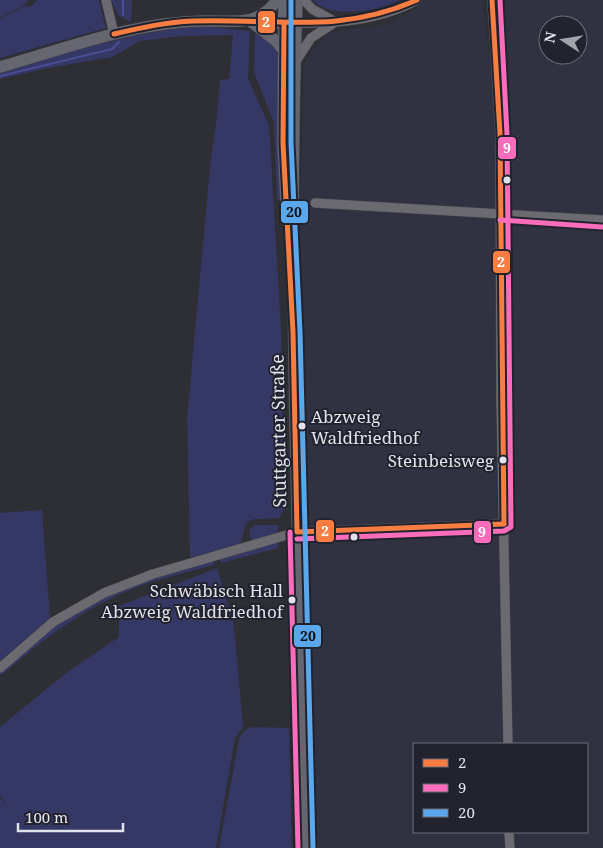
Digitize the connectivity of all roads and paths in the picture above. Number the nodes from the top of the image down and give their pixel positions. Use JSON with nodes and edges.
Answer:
{"nodes":[{"id":1,"x":106,"y":0,"type":"edge"},
{"id":2,"x":277,"y":0,"type":"edge"},
{"id":3,"x":284,"y":0,"type":"edge"},
{"id":4,"x":297,"y":0,"type":"edge"},
{"id":5,"x":304,"y":0,"type":"edge"},
{"id":6,"x":417,"y":0,"type":"edge"},
{"id":7,"x":492,"y":0,"type":"edge"},
{"id":8,"x":253,"y":22,"type":"junction"},
{"id":9,"x":336,"y":22,"type":"junction"},
{"id":10,"x":281,"y":23,"type":"junction"},
{"id":11,"x":296,"y":23,"type":"junction"},
{"id":12,"x":114,"y":34,"type":"junction"},
{"id":13,"x":284,"y":51,"type":"junction"},
{"id":14,"x":295,"y":64,"type":"junction"},
{"id":15,"x":0,"y":67,"type":"edge"},
{"id":16,"x":315,"y":203,"type":"dead end"},
{"id":17,"x":501,"y":213,"type":"junction"},
{"id":18,"x":603,"y":220,"type":"edge"},
{"id":19,"x":293,"y":332,"type":"junction"},
{"id":20,"x":504,"y":524,"type":"junction"},
{"id":21,"x":297,"y":532,"type":"junction"},
{"id":22,"x":0,"y":668,"type":"edge"},
{"id":23,"x":508,"y":743,"type":"edge"},
{"id":24,"x":509,"y":833,"type":"edge"},
{"id":25,"x":306,"y":848,"type":"edge"},
{"id":26,"x":510,"y":848,"type":"edge"}],
"edges":[{"from":1,"to":12,"type":"street"},
{"from":2,"to":8,"type":"main road"},
{"from":3,"to":10,"type":"main road","name":"Stuttgarter Straße"},
{"from":4,"to":11,"type":"main road","name":"Stuttgarter Straße"},
{"from":5,"to":9,"type":"street"},
{"from":6,"to":9,"type":"street"},
{"from":7,"to":17,"type":"street"},
{"from":8,"to":10,"type":"main road"},
{"from":8,"to":12,"type":"main road"},
{"from":8,"to":13,"type":"main road"},
{"from":9,"to":11,"type":"street"},
{"from":9,"to":14,"type":"street"},
{"from":10,"to":11,"type":"street"},
{"from":10,"to":13,"type":"main road","name":"Stuttgarter Straße"},
{"from":11,"to":14,"type":"main road","name":"Stuttgarter Straße"},
{"from":12,"to":15,"type":"main road"},
{"from":13,"to":19,"type":"main road","name":"Stuttgarter Straße"},
{"from":14,"to":19,"type":"main road","name":"Stuttgarter Straße"},
{"from":16,"to":17,"type":"street"},
{"from":17,"to":18,"type":"street"},
{"from":17,"to":20,"type":"street"},
{"from":19,"to":21,"type":"main road","name":"Stuttgarter Straße"},
{"from":20,"to":21,"type":"street"},
{"from":20,"to":23,"type":"street"},
{"from":21,"to":22,"type":"street"},
{"from":21,"to":25,"type":"main road","name":"Stuttgarter Straße"},
{"from":24,"to":26,"type":"street"}]}
